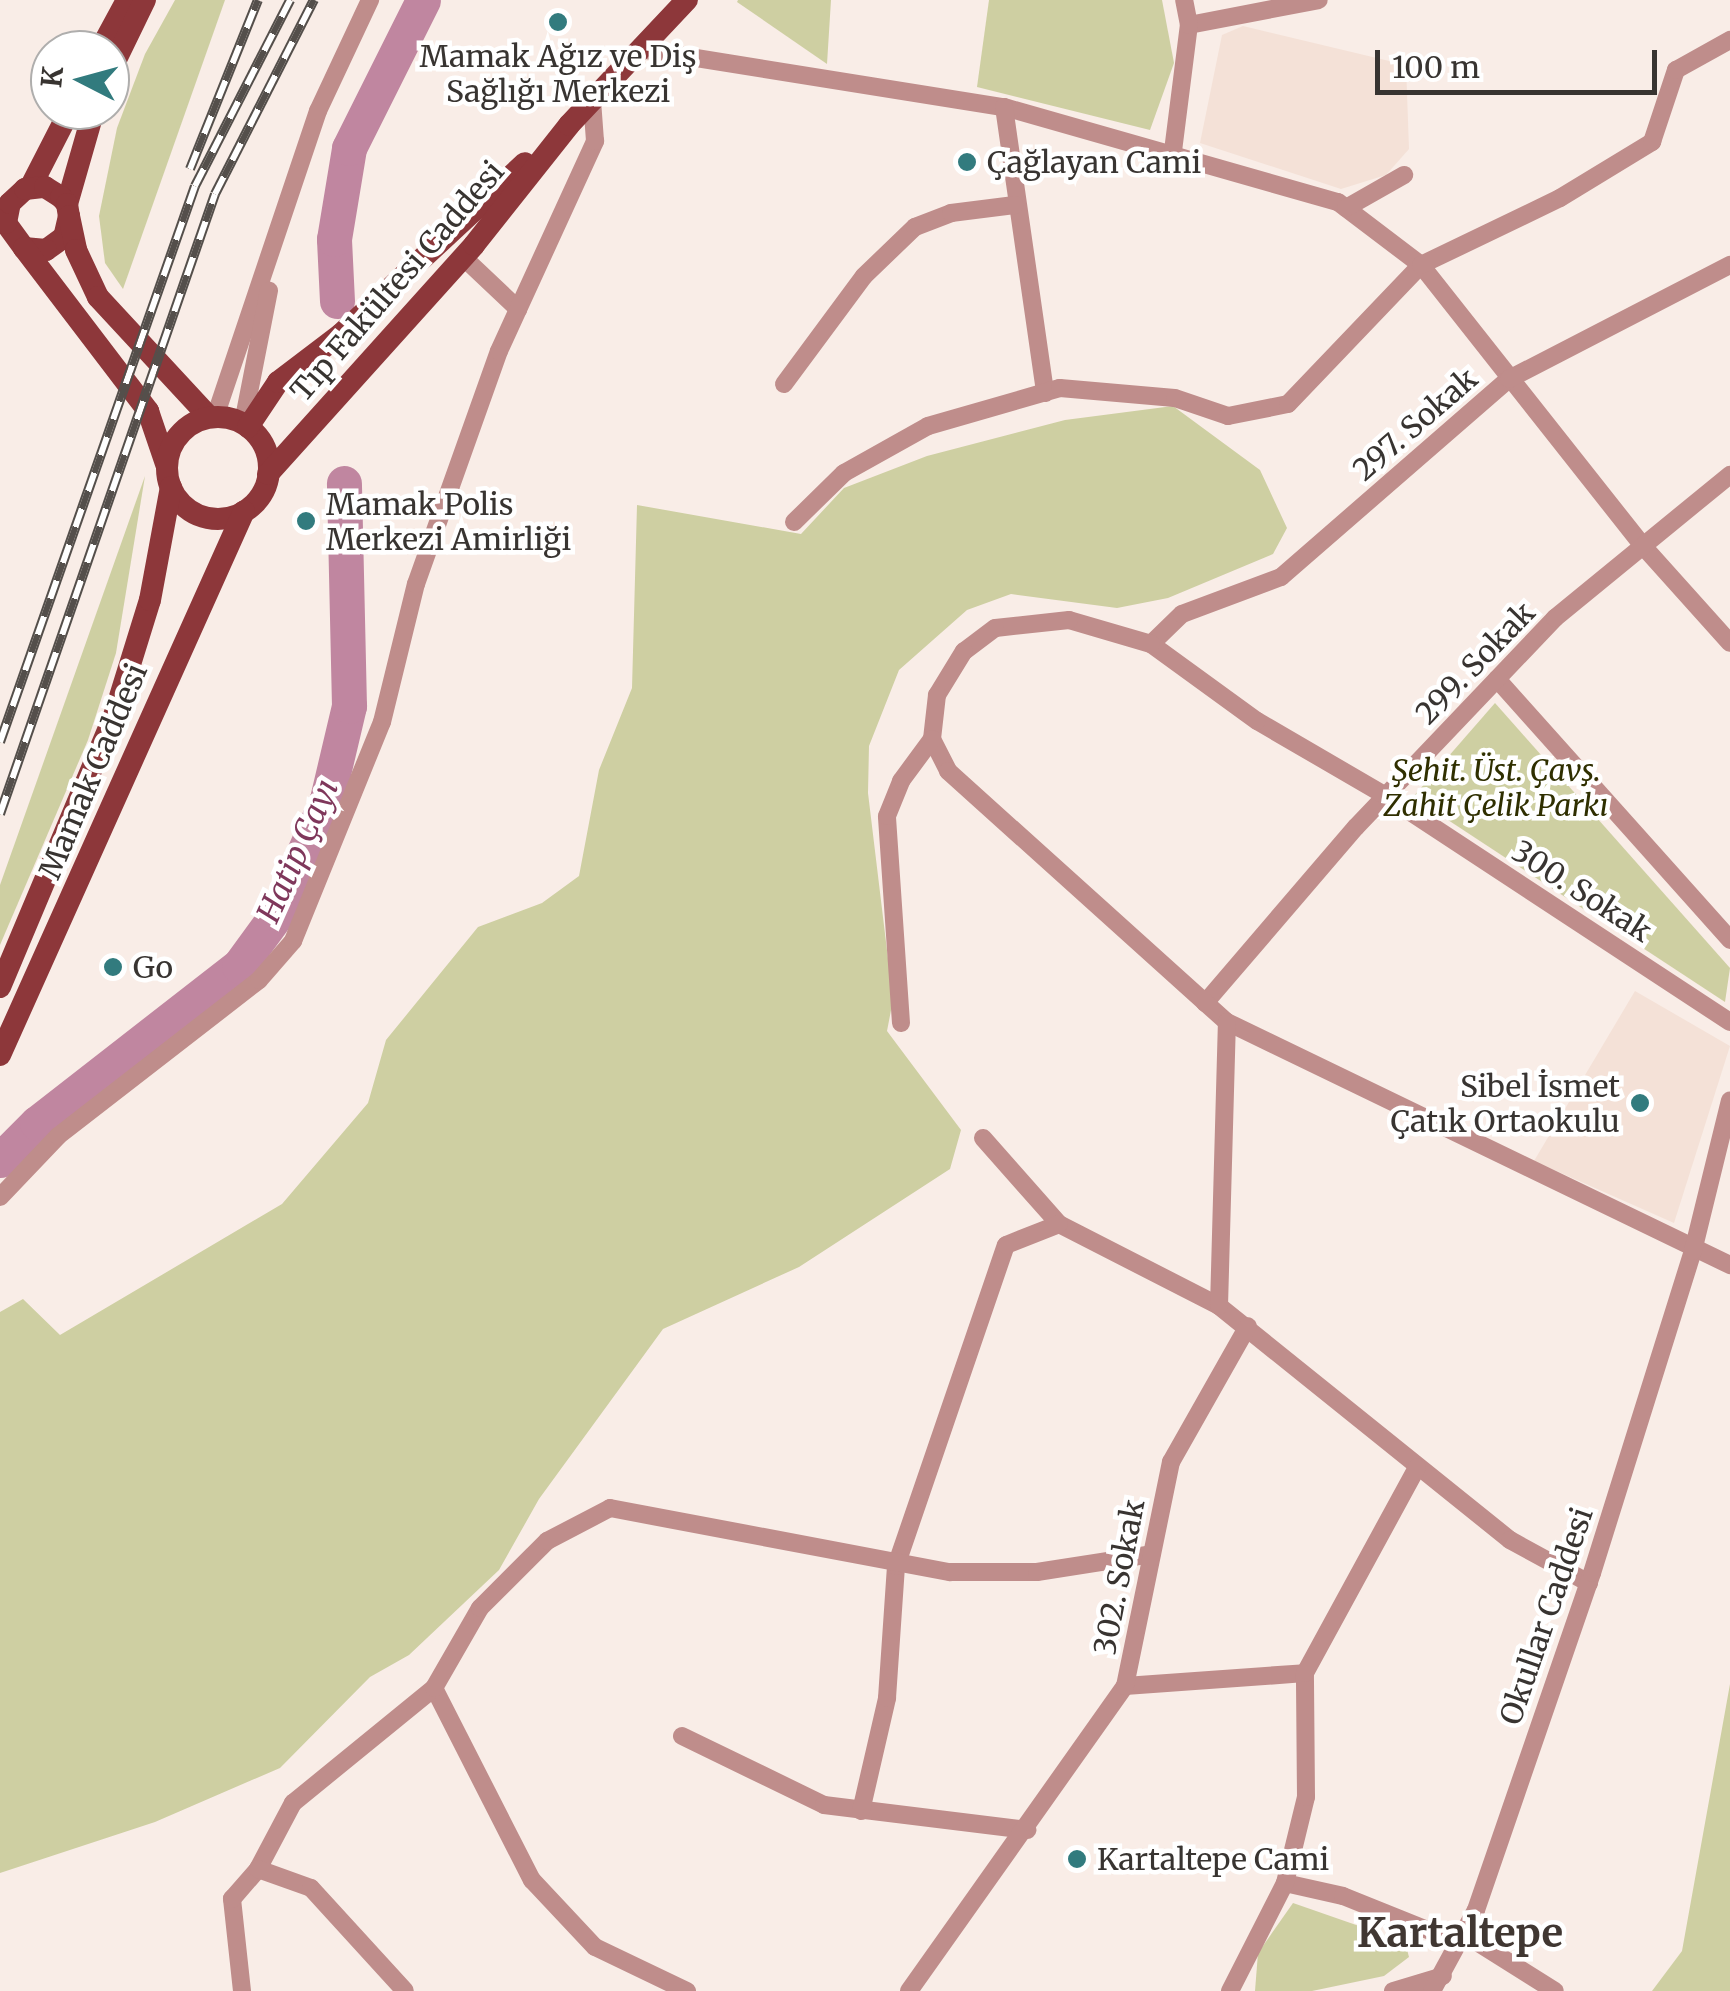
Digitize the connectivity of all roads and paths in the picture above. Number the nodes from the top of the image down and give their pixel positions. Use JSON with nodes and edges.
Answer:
{"nodes":[{"id":1,"x":127,"y":0,"type":"edge"},
{"id":2,"x":146,"y":0,"type":"edge"},
{"id":3,"x":370,"y":0,"type":"edge"},
{"id":4,"x":687,"y":0,"type":"edge"},
{"id":5,"x":1184,"y":0,"type":"edge"},
{"id":6,"x":1319,"y":0,"type":"edge"},
{"id":7,"x":1189,"y":25,"type":"junction"},
{"id":8,"x":111,"y":30,"type":"edge"},
{"id":9,"x":130,"y":32,"type":"edge"},
{"id":10,"x":1730,"y":40,"type":"edge"},
{"id":11,"x":640,"y":49,"type":"junction"},
{"id":12,"x":592,"y":100,"type":"junction"},
{"id":13,"x":1004,"y":107,"type":"junction"},
{"id":14,"x":569,"y":124,"type":"junction"},
{"id":15,"x":59,"y":130,"type":"edge"},
{"id":16,"x":89,"y":130,"type":"edge"},
{"id":17,"x":1172,"y":151,"type":"junction"},
{"id":18,"x":1404,"y":175,"type":"dead end"},
{"id":19,"x":0,"y":181,"type":"edge"},
{"id":20,"x":27,"y":188,"type":"junction"},
{"id":21,"x":1014,"y":205,"type":"junction"},
{"id":22,"x":1346,"y":208,"type":"junction"},
{"id":23,"x":68,"y":210,"type":"junction"},
{"id":24,"x":282,"y":225,"type":"junction"},
{"id":25,"x":13,"y":239,"type":"edge"},
{"id":26,"x":463,"y":257,"type":"junction"},
{"id":27,"x":1730,"y":264,"type":"edge"},
{"id":28,"x":1420,"y":265,"type":"junction"},
{"id":29,"x":518,"y":309,"type":"junction"},
{"id":30,"x":1509,"y":379,"type":"junction"},
{"id":31,"x":784,"y":384,"type":"dead end"},
{"id":32,"x":1045,"y":393,"type":"junction"},
{"id":33,"x":212,"y":417,"type":"junction"},
{"id":34,"x":245,"y":425,"type":"junction"},
{"id":35,"x":268,"y":474,"type":"junction"},
{"id":36,"x":1730,"y":475,"type":"edge"},
{"id":37,"x":169,"y":479,"type":"junction"},
{"id":38,"x":244,"y":511,"type":"junction"},
{"id":39,"x":794,"y":522,"type":"dead end"},
{"id":40,"x":1643,"y":546,"type":"junction"},
{"id":41,"x":1730,"y":643,"type":"edge"},
{"id":42,"x":1151,"y":644,"type":"junction"},
{"id":43,"x":1497,"y":679,"type":"junction"},
{"id":44,"x":932,"y":739,"type":"junction"},
{"id":45,"x":1386,"y":796,"type":"junction"},
{"id":46,"x":1730,"y":940,"type":"edge"},
{"id":47,"x":0,"y":988,"type":"edge"},
{"id":48,"x":1205,"y":1004,"type":"junction"},
{"id":49,"x":1227,"y":1022,"type":"junction"},
{"id":50,"x":1730,"y":1022,"type":"edge"},
{"id":51,"x":900,"y":1023,"type":"dead end"},
{"id":52,"x":0,"y":1056,"type":"edge"},
{"id":53,"x":1730,"y":1100,"type":"edge"},
{"id":54,"x":983,"y":1138,"type":"dead end"},
{"id":55,"x":0,"y":1197,"type":"edge"},
{"id":56,"x":1058,"y":1224,"type":"junction"},
{"id":57,"x":1693,"y":1252,"type":"junction"},
{"id":58,"x":1730,"y":1265,"type":"edge"},
{"id":59,"x":1218,"y":1306,"type":"junction"},
{"id":60,"x":1248,"y":1326,"type":"junction"},
{"id":61,"x":1418,"y":1468,"type":"junction"},
{"id":62,"x":1152,"y":1554,"type":"junction"},
{"id":63,"x":896,"y":1566,"type":"junction"},
{"id":64,"x":1588,"y":1582,"type":"junction"},
{"id":65,"x":1305,"y":1673,"type":"junction"},
{"id":66,"x":1125,"y":1686,"type":"junction"},
{"id":67,"x":434,"y":1688,"type":"junction"},
{"id":68,"x":682,"y":1736,"type":"dead end"},
{"id":69,"x":860,"y":1811,"type":"junction"},
{"id":70,"x":1027,"y":1830,"type":"junction"},
{"id":71,"x":258,"y":1869,"type":"junction"},
{"id":72,"x":1285,"y":1883,"type":"junction"},
{"id":73,"x":1462,"y":1939,"type":"junction"},
{"id":74,"x":1438,"y":1984,"type":"edge"},
{"id":75,"x":242,"y":1991,"type":"edge"},
{"id":76,"x":406,"y":1991,"type":"edge"},
{"id":77,"x":688,"y":1991,"type":"edge"},
{"id":78,"x":909,"y":1991,"type":"edge"},
{"id":79,"x":1230,"y":1991,"type":"edge"},
{"id":80,"x":1393,"y":1991,"type":"edge"},
{"id":81,"x":1556,"y":1991,"type":"edge"}],
"edges":[{"from":1,"to":8,"type":"main road"},
{"from":2,"to":9,"type":"main road"},
{"from":3,"to":24,"type":"street"},
{"from":4,"to":11,"type":"main road","name":"Tıp Fakültesi Caddesi"},
{"from":5,"to":7,"type":"street"},
{"from":6,"to":7,"type":"street"},
{"from":7,"to":17,"type":"street"},
{"from":10,"to":28,"type":"street"},
{"from":11,"to":12,"type":"main road","name":"Tıp Fakültesi Caddesi"},
{"from":11,"to":13,"type":"street"},
{"from":12,"to":14,"type":"main road","name":"Tıp Fakültesi Caddesi"},
{"from":12,"to":29,"type":"street"},
{"from":13,"to":17,"type":"street"},
{"from":13,"to":21,"type":"street"},
{"from":14,"to":26,"type":"main road","name":"Tıp Fakültesi Caddesi"},
{"from":14,"to":34,"type":"main road","name":"Tıp Fakültesi Caddesi"},
{"from":15,"to":20,"type":"main road"},
{"from":16,"to":23,"type":"main road"},
{"from":17,"to":22,"type":"street"},
{"from":18,"to":22,"type":"street"},
{"from":19,"to":20,"type":"main road"},
{"from":20,"to":23,"type":"main road"},
{"from":20,"to":25,"type":"main road"},
{"from":21,"to":31,"type":"street"},
{"from":21,"to":32,"type":"street"},
{"from":22,"to":28,"type":"street"},
{"from":23,"to":25,"type":"main road"},
{"from":23,"to":33,"type":"main road"},
{"from":24,"to":33,"type":"street"},
{"from":24,"to":34,"type":"street"},
{"from":25,"to":37,"type":"main road","name":"Mamak Caddesi"},
{"from":26,"to":29,"type":"street"},
{"from":26,"to":35,"type":"main road","name":"Tıp Fakültesi Caddesi"},
{"from":27,"to":30,"type":"street","name":"297. Sokak"},
{"from":28,"to":30,"type":"street"},
{"from":28,"to":32,"type":"street"},
{"from":29,"to":55,"type":"street"},
{"from":30,"to":40,"type":"street"},
{"from":30,"to":42,"type":"street","name":"297. Sokak"},
{"from":32,"to":39,"type":"street"},
{"from":33,"to":34,"type":"main road"},
{"from":33,"to":37,"type":"main road"},
{"from":34,"to":35,"type":"main road"},
{"from":35,"to":38,"type":"main road"},
{"from":36,"to":40,"type":"street","name":"299. Sokak"},
{"from":37,"to":38,"type":"main road"},
{"from":37,"to":47,"type":"main road","name":"Mamak Caddesi"},
{"from":38,"to":52,"type":"main road","name":"Mamak Caddesi"},
{"from":40,"to":41,"type":"street"},
{"from":40,"to":43,"type":"street","name":"299. Sokak"},
{"from":42,"to":44,"type":"street","name":"300. Sokak"},
{"from":42,"to":45,"type":"street","name":"300. Sokak"},
{"from":43,"to":45,"type":"street","name":"299. Sokak"},
{"from":43,"to":46,"type":"street"},
{"from":44,"to":48,"type":"street"},
{"from":44,"to":51,"type":"street"},
{"from":45,"to":48,"type":"street","name":"299. Sokak"},
{"from":45,"to":50,"type":"street","name":"300. Sokak"},
{"from":48,"to":49,"type":"street"},
{"from":49,"to":57,"type":"street"},
{"from":49,"to":59,"type":"street"},
{"from":53,"to":57,"type":"street","name":"Okullar Caddesi"},
{"from":54,"to":56,"type":"street"},
{"from":56,"to":59,"type":"street"},
{"from":56,"to":63,"type":"street"},
{"from":57,"to":58,"type":"street"},
{"from":57,"to":64,"type":"street","name":"Okullar Caddesi"},
{"from":59,"to":60,"type":"street"},
{"from":60,"to":61,"type":"street"},
{"from":60,"to":62,"type":"street","name":"302. Sokak"},
{"from":61,"to":64,"type":"street"},
{"from":61,"to":65,"type":"street"},
{"from":62,"to":63,"type":"street"},
{"from":62,"to":66,"type":"street","name":"302. Sokak"},
{"from":63,"to":67,"type":"street"},
{"from":63,"to":69,"type":"street"},
{"from":64,"to":73,"type":"street","name":"Okullar Caddesi"},
{"from":65,"to":66,"type":"street"},
{"from":65,"to":72,"type":"street"},
{"from":66,"to":70,"type":"street","name":"302. Sokak"},
{"from":67,"to":71,"type":"street"},
{"from":67,"to":77,"type":"street"},
{"from":68,"to":69,"type":"street"},
{"from":69,"to":70,"type":"street"},
{"from":70,"to":78,"type":"street","name":"302. Sokak"},
{"from":71,"to":75,"type":"street"},
{"from":71,"to":76,"type":"street"},
{"from":72,"to":73,"type":"street"},
{"from":72,"to":79,"type":"street"},
{"from":73,"to":74,"type":"street","name":"Okullar Caddesi"},
{"from":73,"to":81,"type":"street"},
{"from":74,"to":80,"type":"street"}]}
